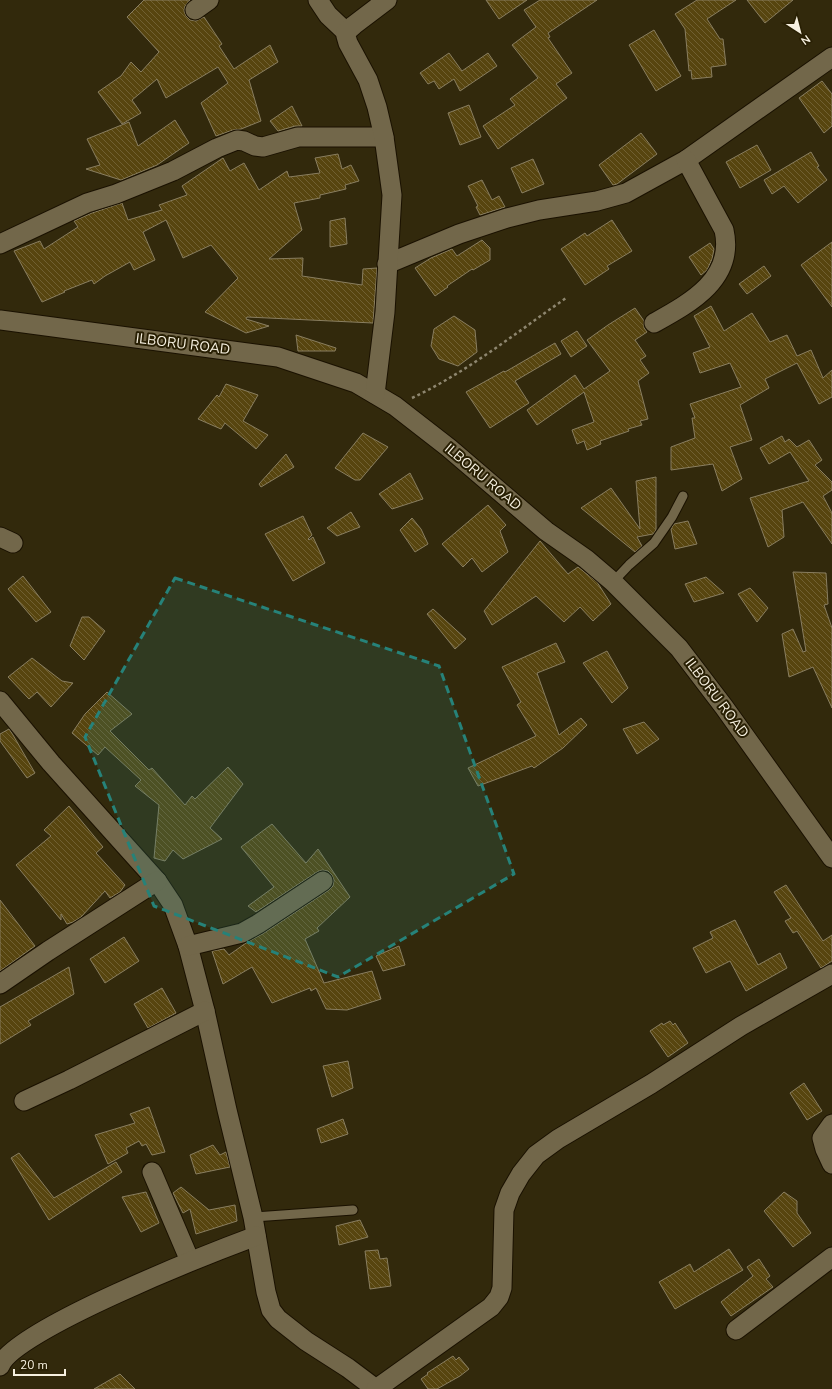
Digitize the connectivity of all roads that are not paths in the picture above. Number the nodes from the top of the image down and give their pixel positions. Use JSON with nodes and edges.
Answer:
{"nodes":[{"id":1,"x":318,"y":0,"type":"edge"},
{"id":2,"x":387,"y":0,"type":"edge"},
{"id":3,"x":346,"y":32,"type":"junction"},
{"id":4,"x":832,"y":57,"type":"edge"},
{"id":5,"x":384,"y":137,"type":"junction"},
{"id":6,"x":686,"y":160,"type":"junction"},
{"id":7,"x":0,"y":244,"type":"edge"},
{"id":8,"x":387,"y":264,"type":"junction"},
{"id":9,"x":0,"y":320,"type":"edge"},
{"id":10,"x":654,"y":323,"type":"dead end"},
{"id":11,"x":375,"y":394,"type":"junction"},
{"id":12,"x":683,"y":496,"type":"dead end"},
{"id":13,"x":613,"y":582,"type":"junction"},
{"id":14,"x":0,"y":701,"type":"edge"},
{"id":15,"x":832,"y":858,"type":"edge"},
{"id":16,"x":157,"y":880,"type":"junction"},
{"id":17,"x":323,"y":881,"type":"dead end"},
{"id":18,"x":188,"y":946,"type":"junction"},
{"id":19,"x":832,"y":974,"type":"edge"},
{"id":20,"x":0,"y":984,"type":"edge"},
{"id":21,"x":205,"y":1011,"type":"junction"},
{"id":22,"x":24,"y":1101,"type":"dead end"},
{"id":23,"x":832,"y":1124,"type":"edge"},
{"id":24,"x":832,"y":1164,"type":"edge"},
{"id":25,"x":152,"y":1172,"type":"dead end"},
{"id":26,"x":353,"y":1210,"type":"dead end"},
{"id":27,"x":252,"y":1217,"type":"junction"},
{"id":28,"x":256,"y":1236,"type":"junction"},
{"id":29,"x":832,"y":1257,"type":"edge"},
{"id":30,"x":190,"y":1261,"type":"junction"},
{"id":31,"x":736,"y":1330,"type":"dead end"},
{"id":32,"x":1,"y":1361,"type":"edge"},
{"id":33,"x":368,"y":1387,"type":"edge"}],
"edges":[{"from":1,"to":3,"type":"street"},
{"from":2,"to":3,"type":"street"},
{"from":3,"to":5,"type":"street"},
{"from":4,"to":6,"type":"street"},
{"from":5,"to":7,"type":"street"},
{"from":5,"to":8,"type":"street"},
{"from":6,"to":8,"type":"street"},
{"from":6,"to":10,"type":"street"},
{"from":8,"to":11,"type":"street"},
{"from":9,"to":11,"type":"street","name":"ILBORU ROAD"},
{"from":11,"to":13,"type":"street","name":"ILBORU ROAD"},
{"from":12,"to":13,"type":"lane"},
{"from":13,"to":15,"type":"street","name":"ILBORU ROAD"},
{"from":14,"to":16,"type":"street"},
{"from":16,"to":18,"type":"street"},
{"from":16,"to":20,"type":"street"},
{"from":17,"to":18,"type":"street"},
{"from":18,"to":21,"type":"street"},
{"from":19,"to":33,"type":"street"},
{"from":21,"to":22,"type":"street"},
{"from":21,"to":27,"type":"street"},
{"from":23,"to":24,"type":"street"},
{"from":25,"to":30,"type":"street"},
{"from":26,"to":27,"type":"lane"},
{"from":27,"to":28,"type":"street"},
{"from":28,"to":30,"type":"street"},
{"from":28,"to":33,"type":"street"},
{"from":29,"to":31,"type":"street"},
{"from":30,"to":32,"type":"street"}]}
